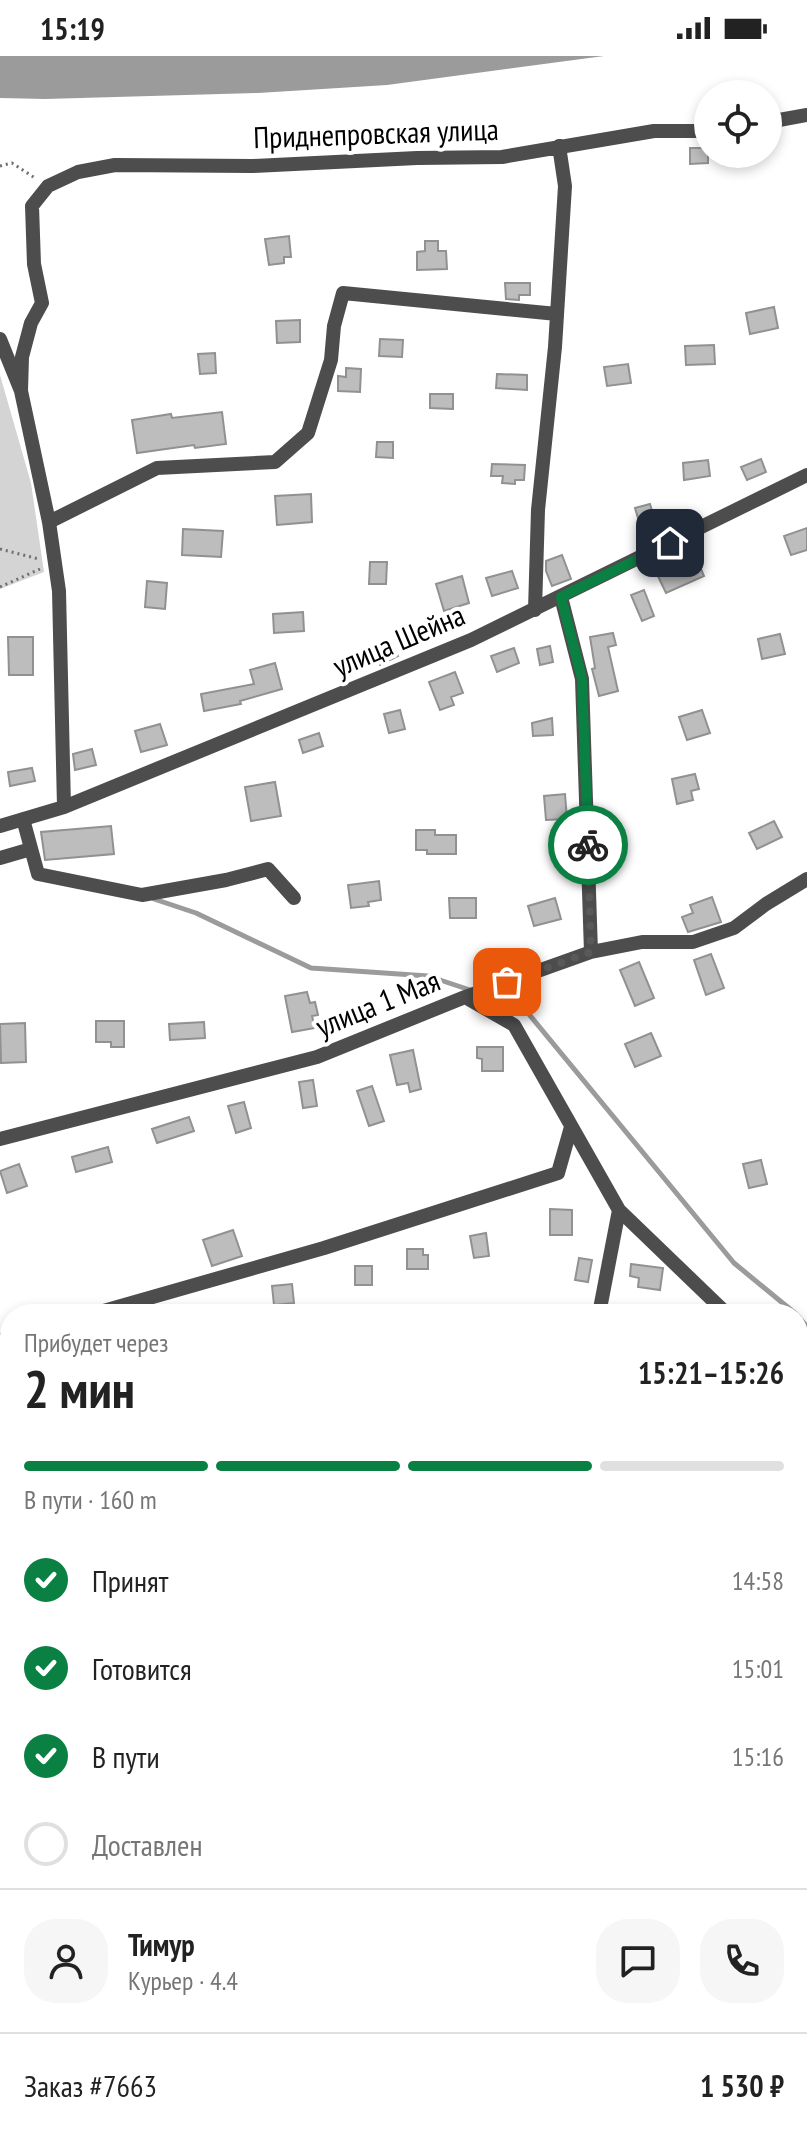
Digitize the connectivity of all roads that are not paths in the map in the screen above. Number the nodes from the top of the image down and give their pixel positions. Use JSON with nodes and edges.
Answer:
{"nodes":[{"id":1,"x":807,"y":115,"type":"edge"},
{"id":2,"x":782,"y":119,"type":"edge"},
{"id":3,"x":694,"y":131,"type":"edge"},
{"id":4,"x":559,"y":146,"type":"junction"},
{"id":5,"x":557,"y":314,"type":"junction"},
{"id":6,"x":0,"y":339,"type":"edge"},
{"id":7,"x":21,"y":391,"type":"junction"},
{"id":8,"x":807,"y":475,"type":"edge"},
{"id":9,"x":49,"y":522,"type":"junction"},
{"id":10,"x":561,"y":597,"type":"junction"},
{"id":11,"x":535,"y":610,"type":"junction"},
{"id":12,"x":64,"y":807,"type":"junction"},
{"id":13,"x":23,"y":819,"type":"junction"},
{"id":14,"x":0,"y":826,"type":"edge"},
{"id":15,"x":31,"y":849,"type":"junction"},
{"id":16,"x":0,"y":858,"type":"edge"},
{"id":17,"x":807,"y":879,"type":"edge"},
{"id":18,"x":294,"y":898,"type":"dead end"},
{"id":19,"x":591,"y":952,"type":"junction"},
{"id":20,"x":465,"y":997,"type":"junction"},
{"id":21,"x":571,"y":1127,"type":"junction"},
{"id":22,"x":0,"y":1139,"type":"edge"},
{"id":23,"x":619,"y":1210,"type":"junction"},
{"id":24,"x":128,"y":1304,"type":"edge"},
{"id":25,"x":601,"y":1304,"type":"edge"},
{"id":26,"x":717,"y":1304,"type":"edge"}],
"edges":[{"from":1,"to":2,"type":"street"},
{"from":3,"to":4,"type":"street","name":"Приднепровская улица"},
{"from":4,"to":5,"type":"street"},
{"from":4,"to":7,"type":"street","name":"Приднепровская улица"},
{"from":5,"to":9,"type":"street"},
{"from":5,"to":11,"type":"street"},
{"from":6,"to":7,"type":"street"},
{"from":7,"to":9,"type":"street"},
{"from":8,"to":10,"type":"street","name":"улица Шейна"},
{"from":9,"to":12,"type":"street"},
{"from":10,"to":11,"type":"street","name":"улица Шейна"},
{"from":10,"to":19,"type":"street"},
{"from":11,"to":12,"type":"street","name":"улица Шейна"},
{"from":12,"to":13,"type":"street","name":"улица Шейна"},
{"from":13,"to":14,"type":"street","name":"улица Шейна"},
{"from":13,"to":15,"type":"street"},
{"from":15,"to":16,"type":"street"},
{"from":15,"to":18,"type":"street"},
{"from":17,"to":19,"type":"street","name":"улица 1 Мая"},
{"from":19,"to":20,"type":"street","name":"улица 1 Мая"},
{"from":20,"to":21,"type":"street"},
{"from":20,"to":22,"type":"street","name":"улица 1 Мая"},
{"from":21,"to":23,"type":"street"},
{"from":21,"to":24,"type":"street"},
{"from":23,"to":25,"type":"street"},
{"from":23,"to":26,"type":"street"}]}
